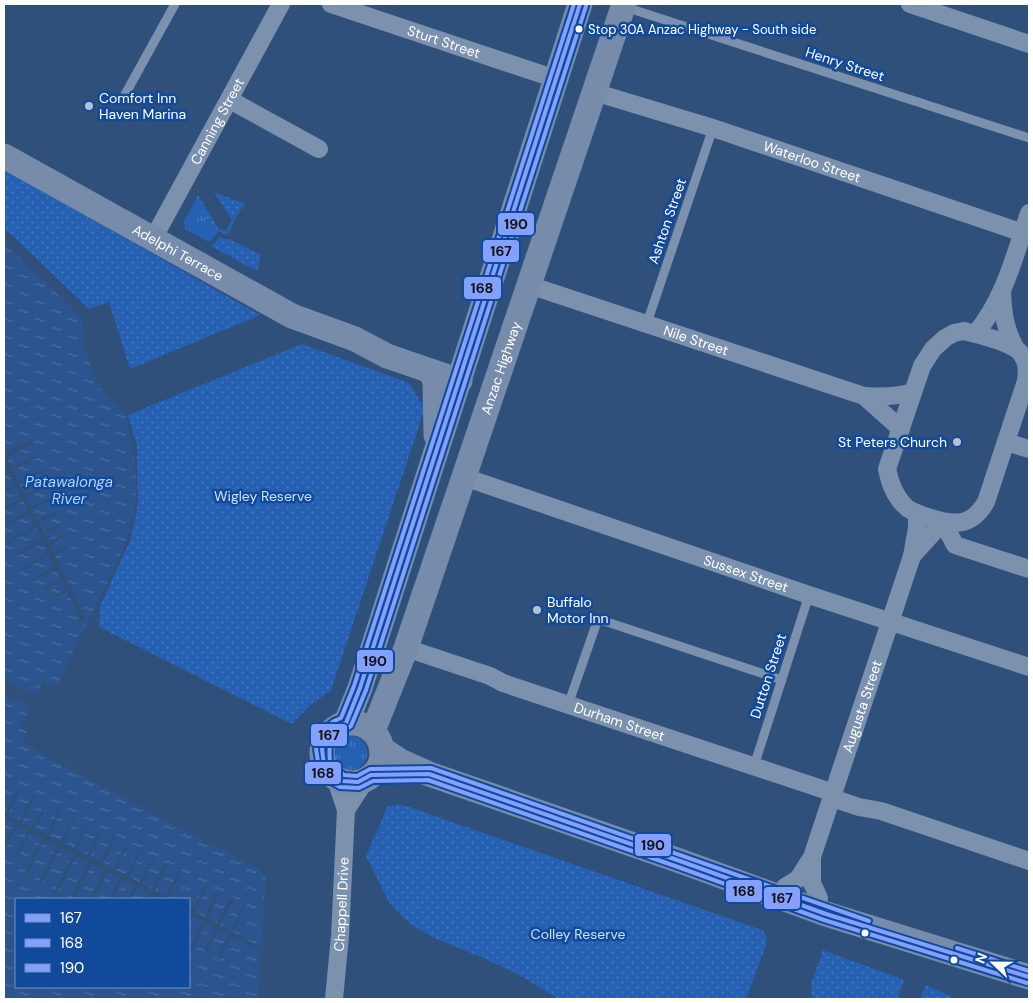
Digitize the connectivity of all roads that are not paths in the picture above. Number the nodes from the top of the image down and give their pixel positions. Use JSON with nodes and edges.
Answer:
{"nodes":[{"id":1,"x":175,"y":4,"type":"edge"},
{"id":2,"x":281,"y":4,"type":"edge"},
{"id":3,"x":331,"y":4,"type":"edge"},
{"id":4,"x":580,"y":4,"type":"edge"},
{"id":5,"x":910,"y":4,"type":"edge"},
{"id":6,"x":624,"y":5,"type":"edge"},
{"id":7,"x":1029,"y":44,"type":"edge"},
{"id":8,"x":556,"y":79,"type":"junction"},
{"id":9,"x":594,"y":92,"type":"junction"},
{"id":10,"x":122,"y":100,"type":"dead end"},
{"id":11,"x":230,"y":100,"type":"junction"},
{"id":12,"x":712,"y":128,"type":"junction"},
{"id":13,"x":1029,"y":138,"type":"edge"},
{"id":14,"x":319,"y":149,"type":"dead end"},
{"id":15,"x":4,"y":156,"type":"edge"},
{"id":16,"x":1029,"y":213,"type":"edge"},
{"id":17,"x":1026,"y":234,"type":"edge"},
{"id":18,"x":153,"y":239,"type":"junction"},
{"id":19,"x":528,"y":288,"type":"junction"},
{"id":20,"x":488,"y":292,"type":"junction"},
{"id":21,"x":1002,"y":292,"type":"junction"},
{"id":22,"x":647,"y":323,"type":"junction"},
{"id":23,"x":975,"y":334,"type":"junction"},
{"id":24,"x":355,"y":339,"type":"junction"},
{"id":25,"x":1015,"y":347,"type":"junction"},
{"id":26,"x":430,"y":371,"type":"junction"},
{"id":27,"x":465,"y":374,"type":"junction"},
{"id":28,"x":913,"y":392,"type":"junction"},
{"id":29,"x":864,"y":396,"type":"junction"},
{"id":30,"x":901,"y":429,"type":"junction"},
{"id":31,"x":1006,"y":442,"type":"junction"},
{"id":32,"x":1029,"y":449,"type":"edge"},
{"id":33,"x":436,"y":455,"type":"junction"},
{"id":34,"x":467,"y":466,"type":"junction"},
{"id":35,"x":917,"y":513,"type":"junction"},
{"id":36,"x":943,"y":522,"type":"junction"},
{"id":37,"x":912,"y":556,"type":"junction"},
{"id":38,"x":1029,"y":570,"type":"edge"},
{"id":39,"x":809,"y":595,"type":"junction"},
{"id":40,"x":890,"y":622,"type":"junction"},
{"id":41,"x":406,"y":648,"type":"junction"},
{"id":42,"x":1029,"y":667,"type":"edge"},
{"id":43,"x":782,"y":680,"type":"junction"},
{"id":44,"x":568,"y":705,"type":"junction"},
{"id":45,"x":346,"y":723,"type":"junction"},
{"id":46,"x":381,"y":745,"type":"junction"},
{"id":47,"x":754,"y":766,"type":"junction"},
{"id":48,"x":430,"y":774,"type":"junction"},
{"id":49,"x":335,"y":777,"type":"junction"},
{"id":50,"x":369,"y":777,"type":"junction"},
{"id":51,"x":833,"y":795,"type":"junction"},
{"id":52,"x":346,"y":810,"type":"junction"},
{"id":53,"x":812,"y":857,"type":"junction"},
{"id":54,"x":1029,"y":860,"type":"edge"},
{"id":55,"x":680,"y":861,"type":"junction"},
{"id":56,"x":785,"y":887,"type":"junction"},
{"id":57,"x":818,"y":898,"type":"junction"},
{"id":58,"x":926,"y":944,"type":"junction"},
{"id":59,"x":1029,"y":977,"type":"edge"},
{"id":60,"x":334,"y":999,"type":"edge"}],
"edges":[{"from":1,"to":10,"type":"lane"},
{"from":2,"to":11,"type":"street","name":"Canning Street"},
{"from":3,"to":8,"type":"street","name":"Sturt Street"},
{"from":4,"to":8,"type":"street"},
{"from":5,"to":7,"type":"street"},
{"from":6,"to":9,"type":"street","name":"Anzac Highway"},
{"from":6,"to":13,"type":"lane","name":"Henry Street"},
{"from":8,"to":20,"type":"street"},
{"from":9,"to":12,"type":"street","name":"Waterloo Street"},
{"from":9,"to":19,"type":"street","name":"Anzac Highway"},
{"from":11,"to":14,"type":"street"},
{"from":11,"to":18,"type":"street","name":"Canning Street"},
{"from":12,"to":17,"type":"street","name":"Waterloo Street"},
{"from":12,"to":22,"type":"lane","name":"Ashton Street"},
{"from":15,"to":18,"type":"street","name":"Adelphi Terrace"},
{"from":16,"to":17,"type":"street"},
{"from":17,"to":21,"type":"street"},
{"from":18,"to":24,"type":"street","name":"Adelphi Terrace"},
{"from":19,"to":20,"type":"street"},
{"from":19,"to":22,"type":"street","name":"Nile Street"},
{"from":19,"to":27,"type":"street"},
{"from":19,"to":34,"type":"street","name":"Anzac Highway"},
{"from":20,"to":27,"type":"street"},
{"from":21,"to":23,"type":"street"},
{"from":21,"to":25,"type":"street"},
{"from":22,"to":29,"type":"street","name":"Nile Street"},
{"from":23,"to":25,"type":"street"},
{"from":23,"to":28,"type":"street"},
{"from":24,"to":26,"type":"street","name":"Adelphi Terrace"},
{"from":24,"to":27,"type":"street","name":"Adelphi Terrace"},
{"from":25,"to":31,"type":"street"},
{"from":26,"to":27,"type":"street","name":"Adelphi Terrace"},
{"from":26,"to":33,"type":"street"},
{"from":27,"to":33,"type":"street"},
{"from":27,"to":34,"type":"street"},
{"from":28,"to":29,"type":"street","name":"Nile Street"},
{"from":28,"to":30,"type":"street"},
{"from":29,"to":30,"type":"street","name":"Nile Street"},
{"from":30,"to":35,"type":"street"},
{"from":31,"to":32,"type":"street"},
{"from":31,"to":36,"type":"street"},
{"from":33,"to":45,"type":"street"},
{"from":34,"to":39,"type":"street","name":"Sussex Street"},
{"from":34,"to":41,"type":"street","name":"Anzac Highway"},
{"from":35,"to":36,"type":"street"},
{"from":35,"to":37,"type":"street","name":"Augusta Street"},
{"from":36,"to":37,"type":"street","name":"Augusta Street"},
{"from":36,"to":38,"type":"street"},
{"from":37,"to":40,"type":"street","name":"Augusta Street"},
{"from":39,"to":40,"type":"street","name":"Sussex Street"},
{"from":39,"to":43,"type":"lane","name":"Dutton Street"},
{"from":40,"to":42,"type":"street","name":"Sussex Street"},
{"from":40,"to":51,"type":"street","name":"Augusta Street"},
{"from":41,"to":44,"type":"street","name":"Durham Street"},
{"from":41,"to":46,"type":"street","name":"Anzac Highway"},
{"from":43,"to":44,"type":"lane"},
{"from":43,"to":47,"type":"lane","name":"Dutton Street"},
{"from":44,"to":47,"type":"street","name":"Durham Street"},
{"from":45,"to":46,"type":"street"},
{"from":45,"to":49,"type":"street"},
{"from":46,"to":48,"type":"street"},
{"from":46,"to":50,"type":"street"},
{"from":47,"to":51,"type":"street","name":"Durham Street"},
{"from":48,"to":50,"type":"street"},
{"from":48,"to":55,"type":"street"},
{"from":49,"to":50,"type":"street"},
{"from":49,"to":52,"type":"street","name":"Chappell Drive"},
{"from":50,"to":52,"type":"street"},
{"from":51,"to":53,"type":"street","name":"Augusta Street"},
{"from":51,"to":54,"type":"street","name":"Durham Street"},
{"from":52,"to":60,"type":"street","name":"Chappell Drive"},
{"from":53,"to":56,"type":"street","name":"Augusta Street"},
{"from":53,"to":57,"type":"street","name":"Augusta Street"},
{"from":55,"to":56,"type":"street"},
{"from":55,"to":58,"type":"street"},
{"from":56,"to":57,"type":"street"},
{"from":57,"to":58,"type":"street"},
{"from":58,"to":59,"type":"street"}]}
